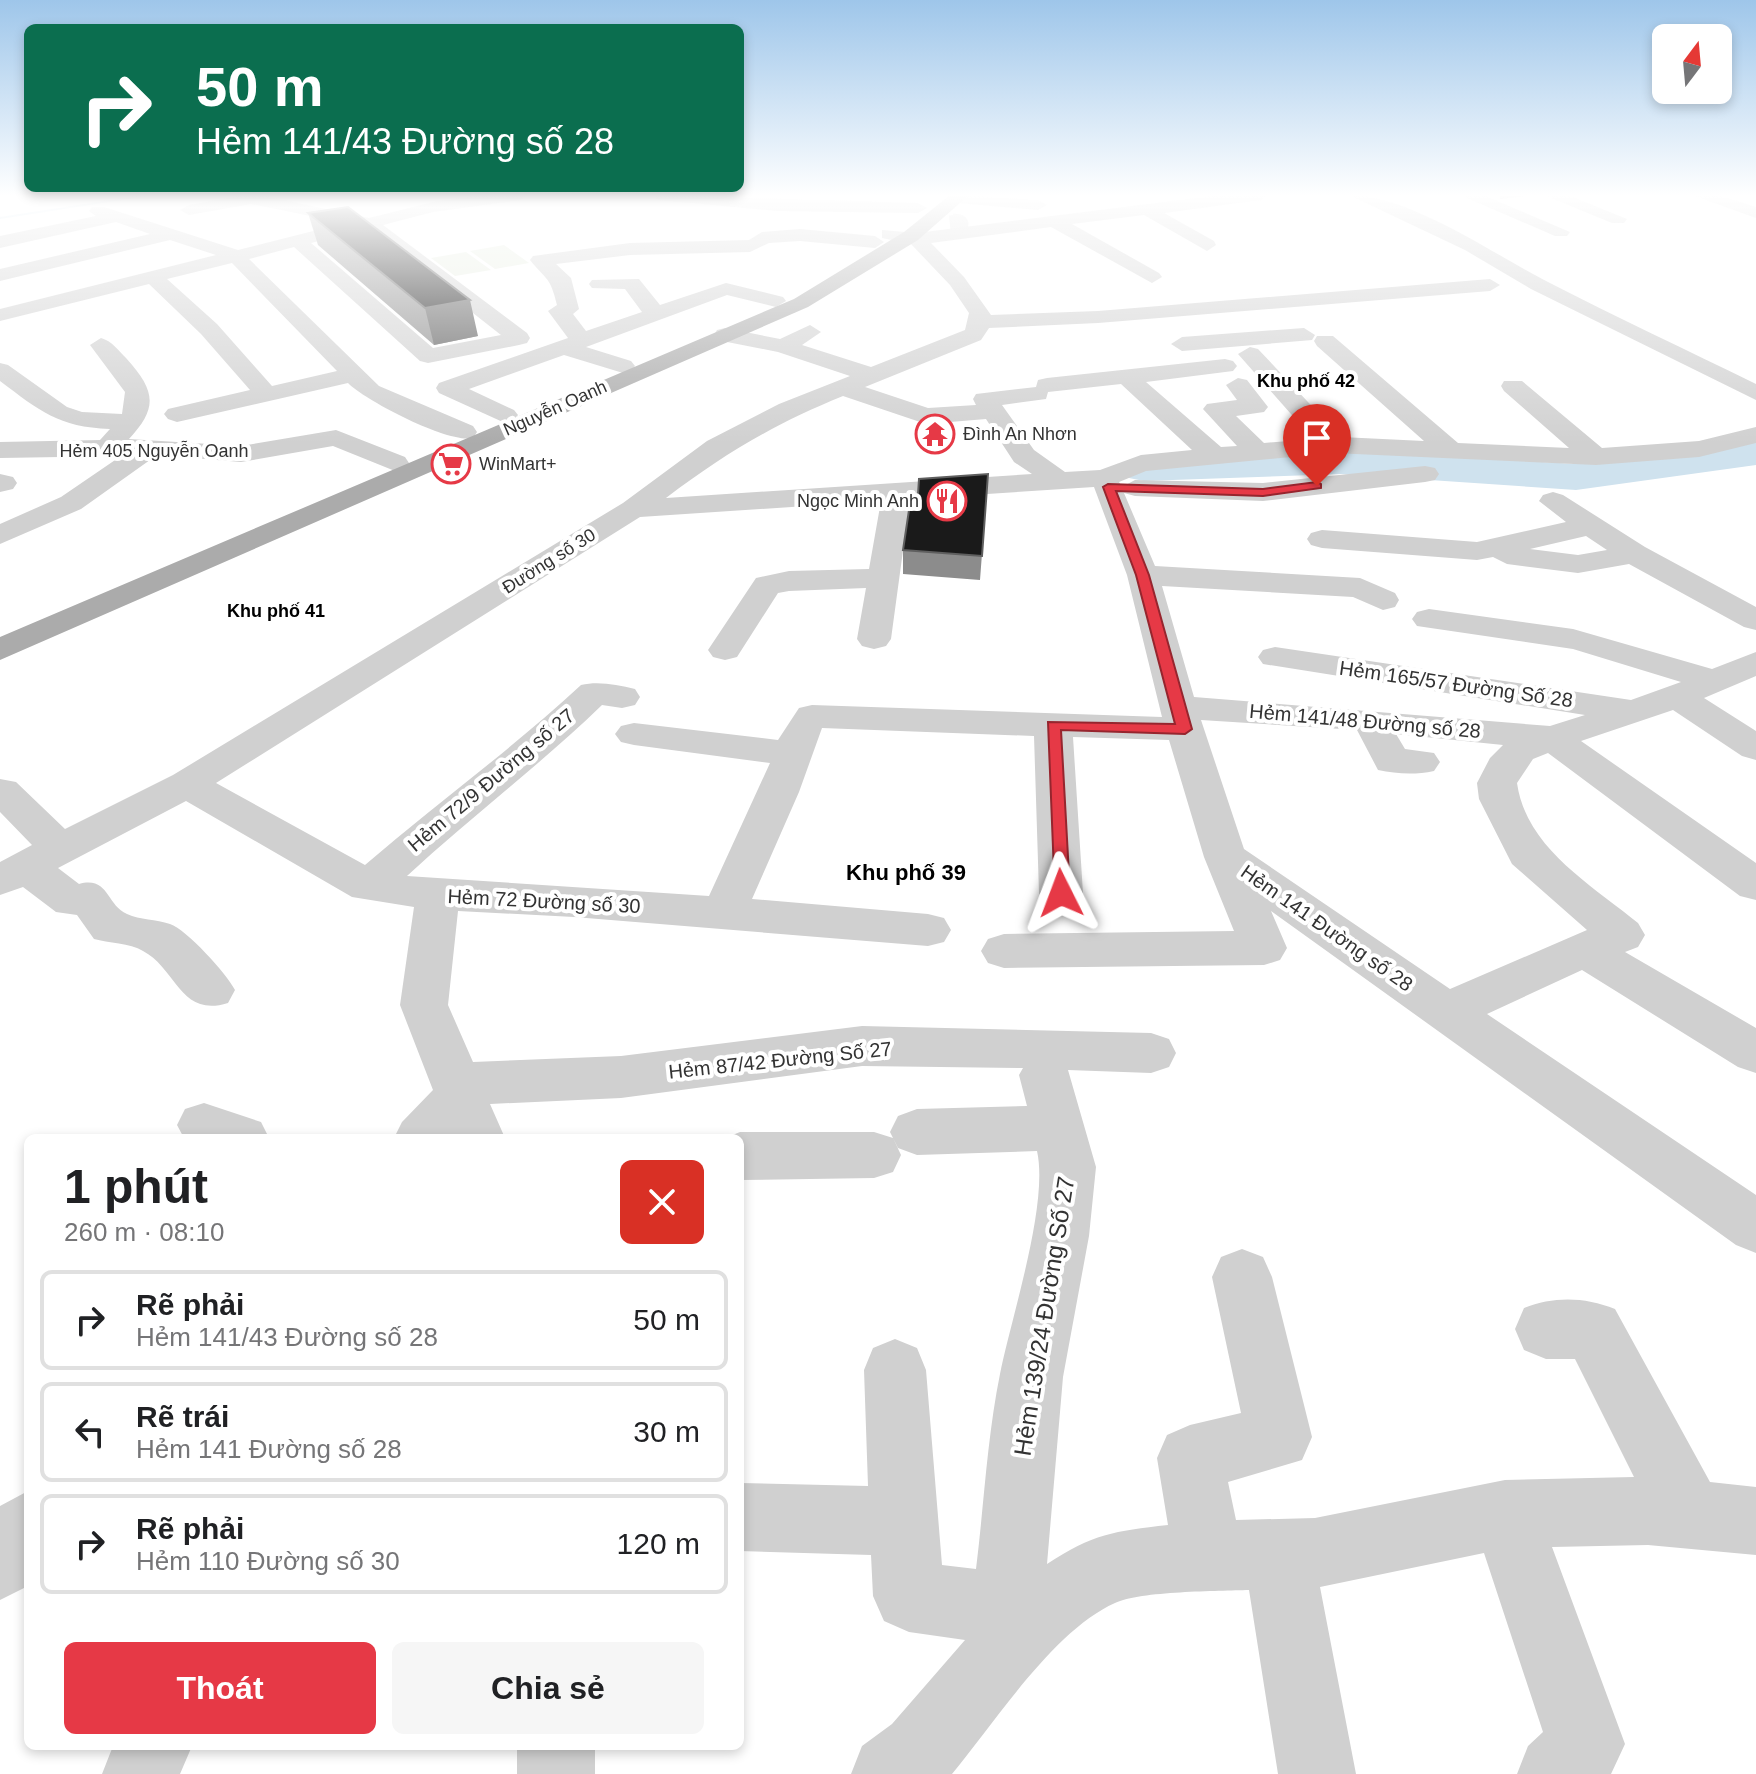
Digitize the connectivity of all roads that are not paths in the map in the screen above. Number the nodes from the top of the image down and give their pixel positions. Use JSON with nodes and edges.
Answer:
{"nodes":[{"id":1,"x":141,"y":278,"type":"edge"},
{"id":2,"x":154,"y":278,"type":"edge"},
{"id":3,"x":257,"y":278,"type":"edge"},
{"id":4,"x":340,"y":278,"type":"edge"},
{"id":5,"x":441,"y":278,"type":"edge"},
{"id":6,"x":561,"y":278,"type":"edge"},
{"id":7,"x":602,"y":278,"type":"edge"},
{"id":8,"x":621,"y":278,"type":"edge"},
{"id":9,"x":813,"y":278,"type":"edge"},
{"id":10,"x":839,"y":278,"type":"edge"},
{"id":11,"x":955,"y":278,"type":"edge"},
{"id":12,"x":1526,"y":278,"type":"edge"},
{"id":13,"x":444,"y":280,"type":"junction"},
{"id":14,"x":414,"y":285,"type":"edge"},
{"id":15,"x":1490,"y":285,"type":"dead end"},
{"id":16,"x":385,"y":290,"type":"edge"},
{"id":17,"x":566,"y":291,"type":"junction"},
{"id":18,"x":358,"y":295,"type":"junction"},
{"id":19,"x":59,"y":300,"type":"junction"},
{"id":20,"x":776,"y":301,"type":"junction"},
{"id":21,"x":656,"y":313,"type":"junction"},
{"id":22,"x":0,"y":315,"type":"edge"},
{"id":23,"x":1098,"y":317,"type":"junction"},
{"id":24,"x":979,"y":322,"type":"junction"},
{"id":25,"x":810,"y":331,"type":"dead end"},
{"id":26,"x":725,"y":335,"type":"junction"},
{"id":27,"x":1126,"y":340,"type":"dead end"},
{"id":28,"x":564,"y":345,"type":"junction"},
{"id":29,"x":783,"y":346,"type":"junction"},
{"id":30,"x":1250,"y":354,"type":"dead end"},
{"id":31,"x":623,"y":366,"type":"junction"},
{"id":32,"x":0,"y":370,"type":"edge"},
{"id":33,"x":1164,"y":372,"type":"junction"},
{"id":34,"x":352,"y":375,"type":"junction"},
{"id":35,"x":871,"y":375,"type":"junction"},
{"id":36,"x":1126,"y":376,"type":"junction"},
{"id":37,"x":1513,"y":386,"type":"dead end"},
{"id":38,"x":841,"y":387,"type":"junction"},
{"id":39,"x":1756,"y":393,"type":"edge"},
{"id":40,"x":266,"y":394,"type":"junction"},
{"id":41,"x":993,"y":411,"type":"junction"},
{"id":42,"x":177,"y":414,"type":"dead end"},
{"id":43,"x":1756,"y":414,"type":"edge"},
{"id":44,"x":505,"y":415,"type":"junction"},
{"id":45,"x":133,"y":422,"type":"junction"},
{"id":46,"x":1691,"y":424,"type":"dead end"},
{"id":47,"x":464,"y":432,"type":"junction"},
{"id":48,"x":1756,"y":435,"type":"edge"},
{"id":49,"x":1333,"y":445,"type":"junction"},
{"id":50,"x":151,"y":447,"type":"junction"},
{"id":51,"x":106,"y":448,"type":"junction"},
{"id":52,"x":1448,"y":448,"type":"junction"},
{"id":53,"x":1,"y":450,"type":"edge"},
{"id":54,"x":1596,"y":457,"type":"junction"},
{"id":55,"x":395,"y":463,"type":"junction"},
{"id":56,"x":1257,"y":468,"type":"junction"},
{"id":57,"x":1425,"y":474,"type":"dead end"},
{"id":58,"x":105,"y":480,"type":"junction"},
{"id":59,"x":1058,"y":480,"type":"junction"},
{"id":60,"x":1106,"y":482,"type":"junction"},
{"id":61,"x":1,"y":489,"type":"edge"},
{"id":62,"x":897,"y":490,"type":"junction"},
{"id":63,"x":1553,"y":501,"type":"dead end"},
{"id":64,"x":633,"y":509,"type":"junction"},
{"id":65,"x":49,"y":515,"type":"junction"},
{"id":66,"x":1591,"y":526,"type":"junction"},
{"id":67,"x":0,"y":535,"type":"edge"},
{"id":68,"x":1477,"y":551,"type":"junction"},
{"id":69,"x":1634,"y":554,"type":"junction"},
{"id":70,"x":1143,"y":575,"type":"junction"},
{"id":71,"x":883,"y":578,"type":"junction"},
{"id":72,"x":1383,"y":600,"type":"dead end"},
{"id":73,"x":1429,"y":619,"type":"dead end"},
{"id":74,"x":1756,"y":620,"type":"edge"},
{"id":75,"x":0,"y":632,"type":"edge"},
{"id":76,"x":874,"y":639,"type":"dead end"},
{"id":77,"x":0,"y":650,"type":"edge"},
{"id":78,"x":725,"y":650,"type":"dead end"},
{"id":79,"x":1275,"y":657,"type":"dead end"},
{"id":80,"x":1756,"y":663,"type":"edge"},
{"id":81,"x":1712,"y":681,"type":"junction"},
{"id":82,"x":1677,"y":697,"type":"junction"},
{"id":83,"x":1637,"y":711,"type":"junction"},
{"id":84,"x":1181,"y":718,"type":"junction"},
{"id":85,"x":1370,"y":720,"type":"junction"},
{"id":86,"x":1053,"y":725,"type":"junction"},
{"id":87,"x":1552,"y":738,"type":"junction"},
{"id":88,"x":1756,"y":748,"type":"edge"},
{"id":89,"x":792,"y":754,"type":"junction"},
{"id":90,"x":1420,"y":762,"type":"dead end"},
{"id":91,"x":187,"y":784,"type":"junction"},
{"id":92,"x":2,"y":791,"type":"edge"},
{"id":93,"x":1225,"y":857,"type":"junction"},
{"id":94,"x":29,"y":865,"type":"edge"},
{"id":95,"x":1756,"y":885,"type":"edge"},
{"id":96,"x":368,"y":886,"type":"junction"},
{"id":97,"x":1061,"y":893,"type":"dead end"},
{"id":98,"x":438,"y":895,"type":"junction"},
{"id":99,"x":723,"y":913,"type":"junction"},
{"id":100,"x":928,"y":930,"type":"dead end"},
{"id":101,"x":1584,"y":949,"type":"junction"},
{"id":102,"x":1004,"y":951,"type":"dead end"},
{"id":103,"x":211,"y":990,"type":"dead end"},
{"id":104,"x":1447,"y":1011,"type":"junction"},
{"id":105,"x":1151,"y":1053,"type":"dead end"},
{"id":106,"x":1756,"y":1053,"type":"edge"},
{"id":107,"x":466,"y":1105,"type":"edge"},
{"id":108,"x":426,"y":1134,"type":"edge"},
{"id":109,"x":744,"y":1156,"type":"edge"},
{"id":110,"x":1756,"y":1227,"type":"edge"},
{"id":111,"x":1242,"y":1277,"type":"dead end"},
{"id":112,"x":1546,"y":1329,"type":"dead end"},
{"id":113,"x":895,"y":1370,"type":"dead end"},
{"id":114,"x":1505,"y":1514,"type":"junction"},
{"id":115,"x":744,"y":1517,"type":"edge"},
{"id":116,"x":1723,"y":1518,"type":"edge"},
{"id":117,"x":902,"y":1521,"type":"junction"},
{"id":118,"x":24,"y":1532,"type":"edge"},
{"id":119,"x":1278,"y":1554,"type":"junction"},
{"id":120,"x":1208,"y":1557,"type":"junction"},
{"id":121,"x":0,"y":1565,"type":"edge"},
{"id":122,"x":1004,"y":1633,"type":"junction"},
{"id":123,"x":151,"y":1750,"type":"edge"},
{"id":124,"x":556,"y":1750,"type":"edge"},
{"id":125,"x":141,"y":1774,"type":"edge"},
{"id":126,"x":556,"y":1774,"type":"edge"},
{"id":127,"x":890,"y":1774,"type":"edge"},
{"id":128,"x":1317,"y":1774,"type":"edge"},
{"id":129,"x":1556,"y":1774,"type":"edge"}],
"edges":[{"from":1,"to":19,"type":"street"},
{"from":2,"to":40,"type":"street"},
{"from":3,"to":34,"type":"street"},
{"from":4,"to":18,"type":"street"},
{"from":5,"to":13,"type":"street"},
{"from":6,"to":17,"type":"street"},
{"from":7,"to":17,"type":"street"},
{"from":8,"to":21,"type":"street"},
{"from":9,"to":20,"type":"main road","name":"Nguyễn Oanh"},
{"from":10,"to":26,"type":"main road","name":"Nguyễn Oanh"},
{"from":11,"to":24,"type":"street"},
{"from":12,"to":39,"type":"street"},
{"from":13,"to":14,"type":"street"},
{"from":13,"to":18,"type":"street"},
{"from":15,"to":23,"type":"street"},
{"from":16,"to":18,"type":"street"},
{"from":17,"to":28,"type":"street"},
{"from":19,"to":22,"type":"street"},
{"from":19,"to":45,"type":"street"},
{"from":20,"to":21,"type":"street"},
{"from":20,"to":31,"type":"main road","name":"Nguyễn Oanh"},
{"from":21,"to":28,"type":"street"},
{"from":23,"to":24,"type":"street"},
{"from":23,"to":27,"type":"street"},
{"from":24,"to":35,"type":"street","name":"Đường số 30"},
{"from":25,"to":29,"type":"street"},
{"from":26,"to":29,"type":"street"},
{"from":26,"to":77,"type":"main road","name":"Nguyễn Oanh"},
{"from":28,"to":31,"type":"street"},
{"from":28,"to":44,"type":"street"},
{"from":29,"to":35,"type":"street"},
{"from":30,"to":49,"type":"street"},
{"from":31,"to":44,"type":"main road","name":"Nguyễn Oanh"},
{"from":32,"to":45,"type":"street"},
{"from":33,"to":36,"type":"street"},
{"from":33,"to":52,"type":"street"},
{"from":33,"to":56,"type":"street"},
{"from":34,"to":40,"type":"street"},
{"from":34,"to":47,"type":"street"},
{"from":35,"to":38,"type":"street","name":"Đường số 30"},
{"from":36,"to":41,"type":"street"},
{"from":36,"to":56,"type":"street"},
{"from":37,"to":54,"type":"street"},
{"from":38,"to":41,"type":"street"},
{"from":38,"to":64,"type":"street","name":"Đường số 30"},
{"from":40,"to":42,"type":"street"},
{"from":41,"to":59,"type":"street"},
{"from":43,"to":46,"type":"street"},
{"from":44,"to":47,"type":"main road","name":"Nguyễn Oanh"},
{"from":45,"to":51,"type":"street"},
{"from":47,"to":55,"type":"main road","name":"Nguyễn Oanh"},
{"from":48,"to":54,"type":"street"},
{"from":49,"to":52,"type":"street"},
{"from":49,"to":56,"type":"street"},
{"from":50,"to":51,"type":"street","name":"Hẻm 405 Nguyễn Oanh"},
{"from":50,"to":55,"type":"street","name":"Hẻm 405 Nguyễn Oanh"},
{"from":50,"to":58,"type":"street"},
{"from":51,"to":53,"type":"street","name":"Hẻm 405 Nguyễn Oanh"},
{"from":52,"to":54,"type":"street"},
{"from":55,"to":75,"type":"main road","name":"Nguyễn Oanh"},
{"from":56,"to":57,"type":"street"},
{"from":56,"to":60,"type":"street"},
{"from":56,"to":60,"type":"street"},
{"from":56,"to":68,"type":"street"},
{"from":58,"to":61,"type":"street"},
{"from":58,"to":65,"type":"street"},
{"from":59,"to":60,"type":"street"},
{"from":59,"to":62,"type":"street"},
{"from":60,"to":70,"type":"street","name":"Hẻm 141 Đường số 28"},
{"from":61,"to":65,"type":"street"},
{"from":62,"to":64,"type":"street"},
{"from":62,"to":71,"type":"street"},
{"from":63,"to":66,"type":"street"},
{"from":64,"to":91,"type":"street","name":"Đường số 30"},
{"from":65,"to":67,"type":"street"},
{"from":66,"to":68,"type":"street"},
{"from":66,"to":69,"type":"street"},
{"from":68,"to":69,"type":"street"},
{"from":69,"to":74,"type":"street"},
{"from":70,"to":72,"type":"street"},
{"from":70,"to":84,"type":"street","name":"Hẻm 141 Đường số 28"},
{"from":71,"to":76,"type":"street"},
{"from":71,"to":78,"type":"street"},
{"from":73,"to":81,"type":"street"},
{"from":79,"to":83,"type":"street","name":"Hẻm 165/57 Đường Số 28"},
{"from":80,"to":81,"type":"street"},
{"from":81,"to":82,"type":"street"},
{"from":82,"to":83,"type":"street"},
{"from":82,"to":88,"type":"street"},
{"from":83,"to":87,"type":"street"},
{"from":84,"to":85,"type":"street","name":"Hẻm 141/48 Đường số 28"},
{"from":84,"to":86,"type":"street","name":"Hẻm 141/48 Đường số 28"},
{"from":84,"to":93,"type":"street","name":"Hẻm 141 Đường số 28"},
{"from":85,"to":87,"type":"street","name":"Hẻm 141/48 Đường số 28"},
{"from":85,"to":90,"type":"street"},
{"from":86,"to":89,"type":"street","name":"Hẻm 141/48 Đường số 28"},
{"from":86,"to":97,"type":"street"},
{"from":87,"to":95,"type":"street"},
{"from":87,"to":101,"type":"street"},
{"from":89,"to":96,"type":"street","name":"Hẻm 72/9 Đường số 27"},
{"from":89,"to":99,"type":"street"},
{"from":91,"to":94,"type":"street","name":"Đường số 30"},
{"from":91,"to":96,"type":"street","name":"Hẻm 72 Đường số 30"},
{"from":92,"to":94,"type":"street"},
{"from":93,"to":102,"type":"street"},
{"from":93,"to":104,"type":"street","name":"Hẻm 141 Đường số 28"},
{"from":94,"to":103,"type":"street"},
{"from":96,"to":98,"type":"street","name":"Hẻm 72 Đường số 30"},
{"from":98,"to":99,"type":"street","name":"Hẻm 72 Đường số 30"},
{"from":98,"to":107,"type":"street"},
{"from":99,"to":100,"type":"street","name":"Hẻm 72 Đường số 30"},
{"from":101,"to":104,"type":"street"},
{"from":101,"to":106,"type":"street"},
{"from":104,"to":110,"type":"street","name":"Hẻm 141 Đường số 28"},
{"from":105,"to":107,"type":"street","name":"Hẻm 87/42 Đường Số 27"},
{"from":107,"to":108,"type":"street"},
{"from":109,"to":122,"type":"street","name":"Hẻm 139/24 Đường Số 27"},
{"from":111,"to":120,"type":"street"},
{"from":112,"to":116,"type":"street"},
{"from":113,"to":117,"type":"street"},
{"from":114,"to":116,"type":"street"},
{"from":114,"to":119,"type":"street"},
{"from":114,"to":129,"type":"street"},
{"from":115,"to":117,"type":"street"},
{"from":117,"to":122,"type":"street"},
{"from":118,"to":121,"type":"street"},
{"from":119,"to":120,"type":"street"},
{"from":119,"to":128,"type":"street"},
{"from":120,"to":122,"type":"street"},
{"from":122,"to":127,"type":"street"},
{"from":123,"to":125,"type":"street"},
{"from":124,"to":126,"type":"street"}]}
